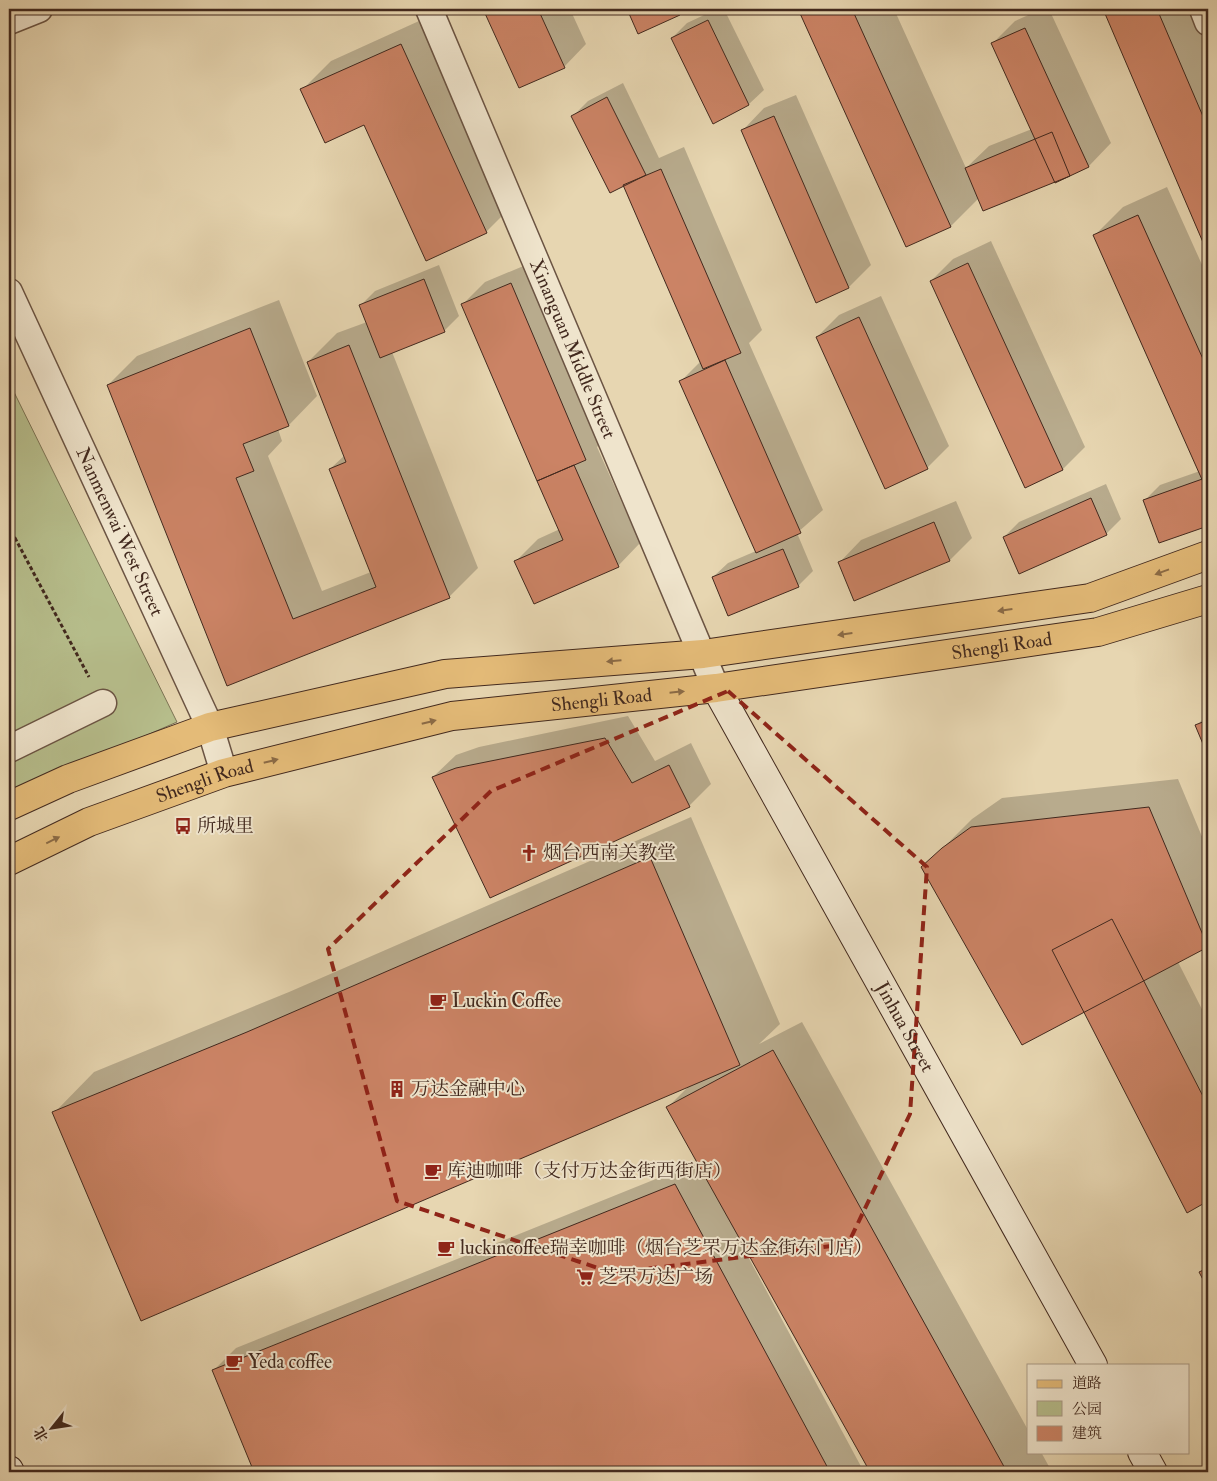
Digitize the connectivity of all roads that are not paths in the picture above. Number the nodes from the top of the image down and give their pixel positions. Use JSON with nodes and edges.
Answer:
{"nodes":[{"id":1,"x":39,"y":9,"type":"edge"},
{"id":2,"x":429,"y":9,"type":"edge"},
{"id":3,"x":1203,"y":9,"type":"edge"},
{"id":4,"x":9,"y":21,"type":"edge"},
{"id":5,"x":1208,"y":22,"type":"edge"},
{"id":6,"x":9,"y":292,"type":"edge"},
{"id":7,"x":1208,"y":555,"type":"edge"},
{"id":8,"x":1208,"y":599,"type":"edge"},
{"id":9,"x":703,"y":654,"type":"junction"},
{"id":10,"x":716,"y":688,"type":"junction"},
{"id":11,"x":103,"y":703,"type":"road end"},
{"id":12,"x":210,"y":727,"type":"junction"},
{"id":13,"x":9,"y":749,"type":"edge"},
{"id":14,"x":224,"y":773,"type":"junction"},
{"id":15,"x":9,"y":806,"type":"edge"},
{"id":16,"x":9,"y":861,"type":"edge"},
{"id":17,"x":1092,"y":1364,"type":"edge"},
{"id":18,"x":1143,"y":1454,"type":"edge"},
{"id":19,"x":1153,"y":1472,"type":"edge"}],
"edges":[{"from":1,"to":4,"type":"street"},
{"from":2,"to":9,"type":"street","name":"Xinanguan Middle Street"},
{"from":3,"to":5,"type":"street"},
{"from":6,"to":12,"type":"street","name":"Nanmenwai West Street"},
{"from":7,"to":9,"type":"main road","name":"Shengli Road","one_way":true},
{"from":8,"to":10,"type":"main road","name":"Shengli Road"},
{"from":9,"to":10,"type":"street","name":"Xinanguan Middle Street"},
{"from":9,"to":12,"type":"main road","name":"Shengli Road","one_way":true},
{"from":14,"to":10,"type":"main road","name":"Shengli Road","one_way":true},
{"from":10,"to":17,"type":"street","name":"Jinhua Street"},
{"from":11,"to":13,"type":"street"},
{"from":12,"to":14,"type":"street","name":"Nanmenwai West Street"},
{"from":12,"to":15,"type":"main road","name":"Shengli Road"},
{"from":16,"to":14,"type":"main road","name":"Shengli Road","one_way":true},
{"from":18,"to":19,"type":"street"}]}
